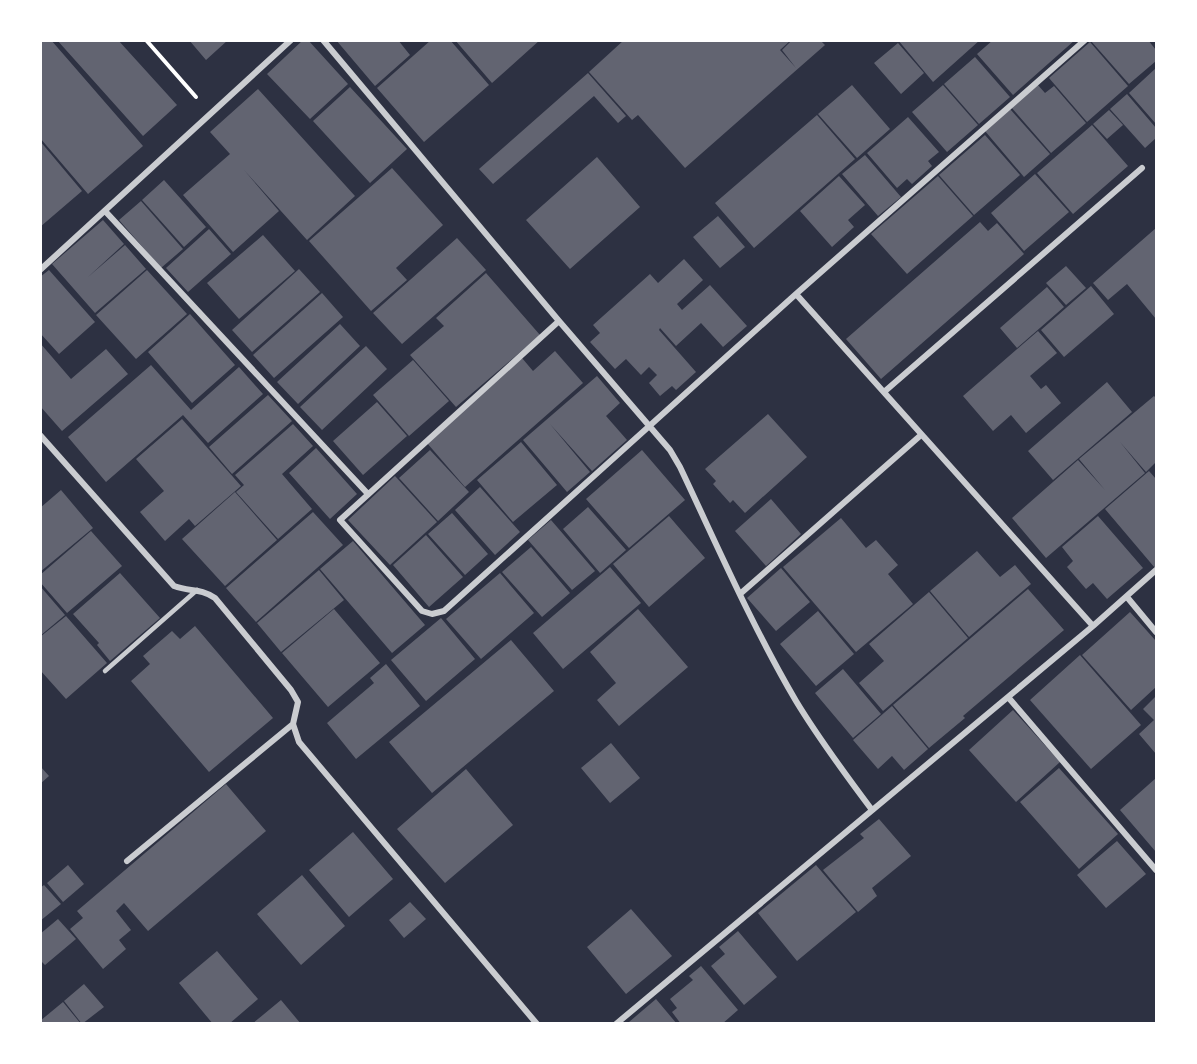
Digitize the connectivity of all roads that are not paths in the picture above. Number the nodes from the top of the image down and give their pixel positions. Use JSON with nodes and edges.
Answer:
{"nodes":[{"id":1,"x":291,"y":40,"type":"edge"},
{"id":2,"x":323,"y":40,"type":"edge"},
{"id":3,"x":1084,"y":40,"type":"edge"},
{"id":4,"x":1142,"y":168,"type":"dead end"},
{"id":5,"x":105,"y":211,"type":"junction"},
{"id":6,"x":40,"y":270,"type":"edge"},
{"id":7,"x":796,"y":294,"type":"junction"},
{"id":8,"x":559,"y":321,"type":"junction"},
{"id":9,"x":884,"y":392,"type":"junction"},
{"id":10,"x":651,"y":426,"type":"junction"},
{"id":11,"x":40,"y":435,"type":"edge"},
{"id":12,"x":921,"y":435,"type":"junction"},
{"id":13,"x":368,"y":494,"type":"junction"},
{"id":14,"x":1156,"y":570,"type":"edge"},
{"id":15,"x":197,"y":590,"type":"junction"},
{"id":16,"x":740,"y":594,"type":"junction"},
{"id":17,"x":1127,"y":597,"type":"junction"},
{"id":18,"x":1093,"y":626,"type":"junction"},
{"id":19,"x":1156,"y":632,"type":"edge"},
{"id":20,"x":105,"y":671,"type":"dead end"},
{"id":21,"x":1008,"y":697,"type":"junction"},
{"id":22,"x":293,"y":724,"type":"junction"},
{"id":23,"x":872,"y":810,"type":"junction"},
{"id":24,"x":127,"y":861,"type":"dead end"},
{"id":25,"x":1156,"y":870,"type":"edge"},
{"id":26,"x":537,"y":1023,"type":"edge"},
{"id":27,"x":616,"y":1023,"type":"edge"}],
"edges":[{"from":1,"to":5,"type":"street"},
{"from":2,"to":8,"type":"street"},
{"from":3,"to":7,"type":"street"},
{"from":4,"to":9,"type":"street"},
{"from":5,"to":6,"type":"street"},
{"from":5,"to":13,"type":"street"},
{"from":7,"to":9,"type":"street"},
{"from":7,"to":10,"type":"street"},
{"from":8,"to":10,"type":"street"},
{"from":8,"to":13,"type":"street"},
{"from":9,"to":12,"type":"street"},
{"from":10,"to":13,"type":"street"},
{"from":10,"to":16,"type":"street"},
{"from":11,"to":15,"type":"street"},
{"from":12,"to":16,"type":"street"},
{"from":12,"to":18,"type":"street"},
{"from":14,"to":17,"type":"street"},
{"from":15,"to":20,"type":"lane"},
{"from":15,"to":22,"type":"street"},
{"from":16,"to":23,"type":"street"},
{"from":17,"to":18,"type":"street"},
{"from":17,"to":19,"type":"street"},
{"from":18,"to":21,"type":"street"},
{"from":21,"to":23,"type":"street"},
{"from":21,"to":25,"type":"street"},
{"from":22,"to":24,"type":"street"},
{"from":22,"to":26,"type":"street"},
{"from":23,"to":27,"type":"street"}]}
